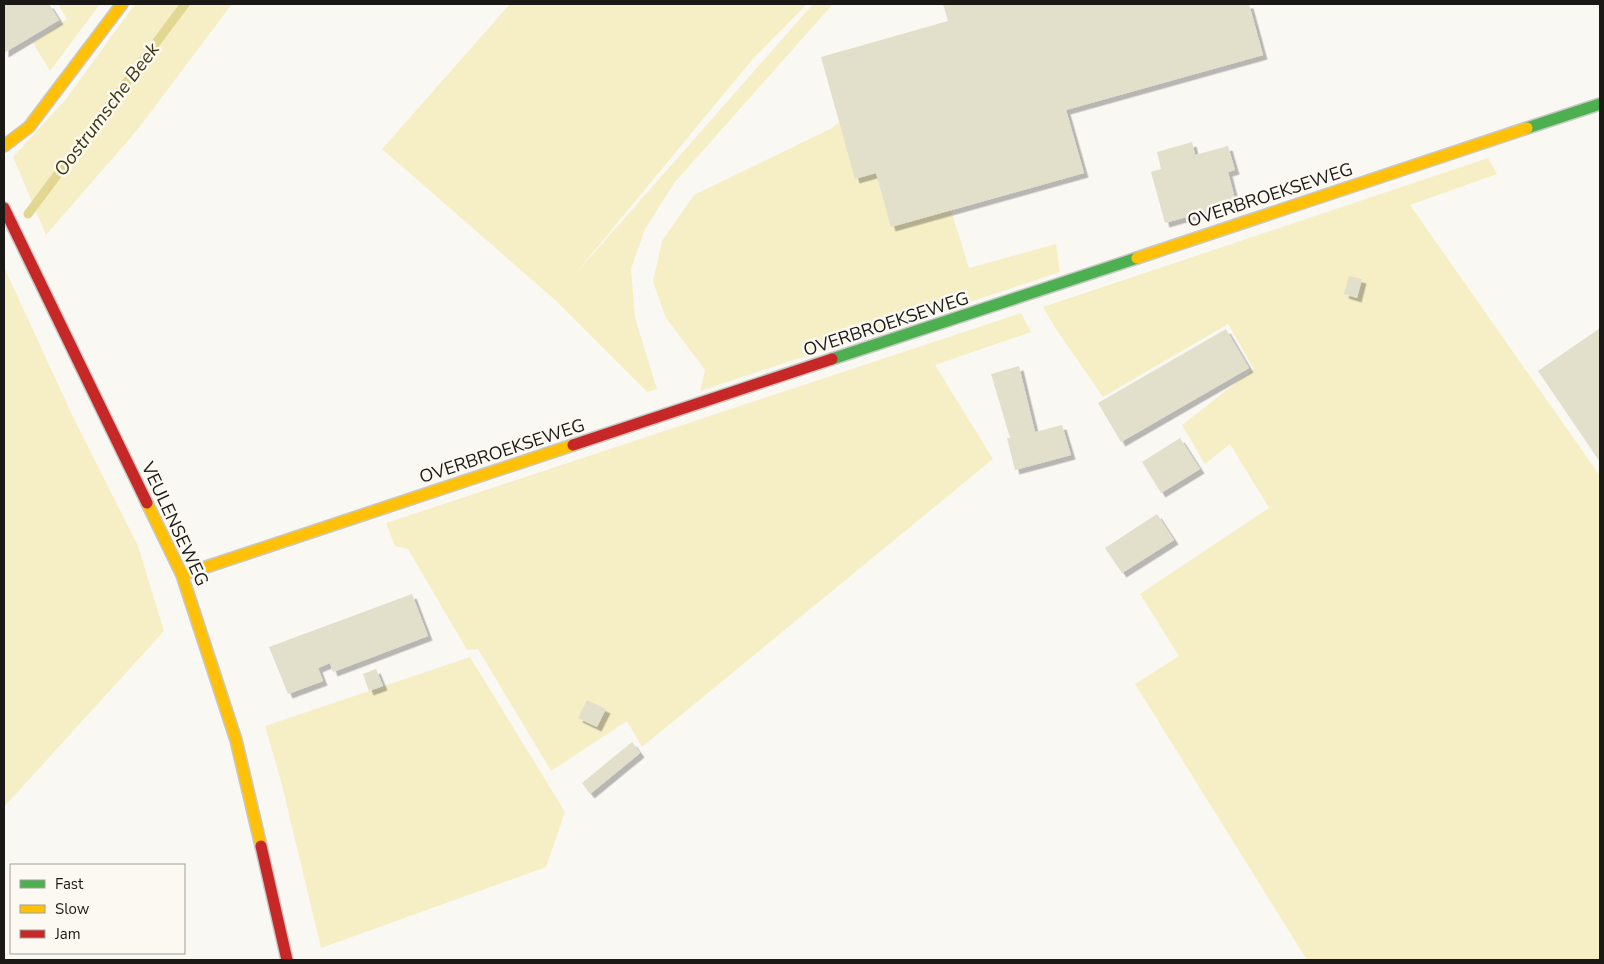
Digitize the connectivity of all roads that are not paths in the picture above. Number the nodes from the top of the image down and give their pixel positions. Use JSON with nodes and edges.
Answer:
{"nodes":[{"id":1,"x":122,"y":4,"type":"edge"},
{"id":2,"x":1600,"y":104,"type":"edge"},
{"id":3,"x":4,"y":146,"type":"edge"},
{"id":4,"x":4,"y":208,"type":"edge"},
{"id":5,"x":182,"y":575,"type":"junction"},
{"id":6,"x":287,"y":960,"type":"edge"}],
"edges":[{"from":1,"to":3,"type":"street"},
{"from":2,"to":5,"type":"street","name":"OVERBROEKSEWEG"},
{"from":4,"to":5,"type":"street","name":"VEULENSEWEG"},
{"from":5,"to":6,"type":"street","name":"VEULENSEWEG"}]}
